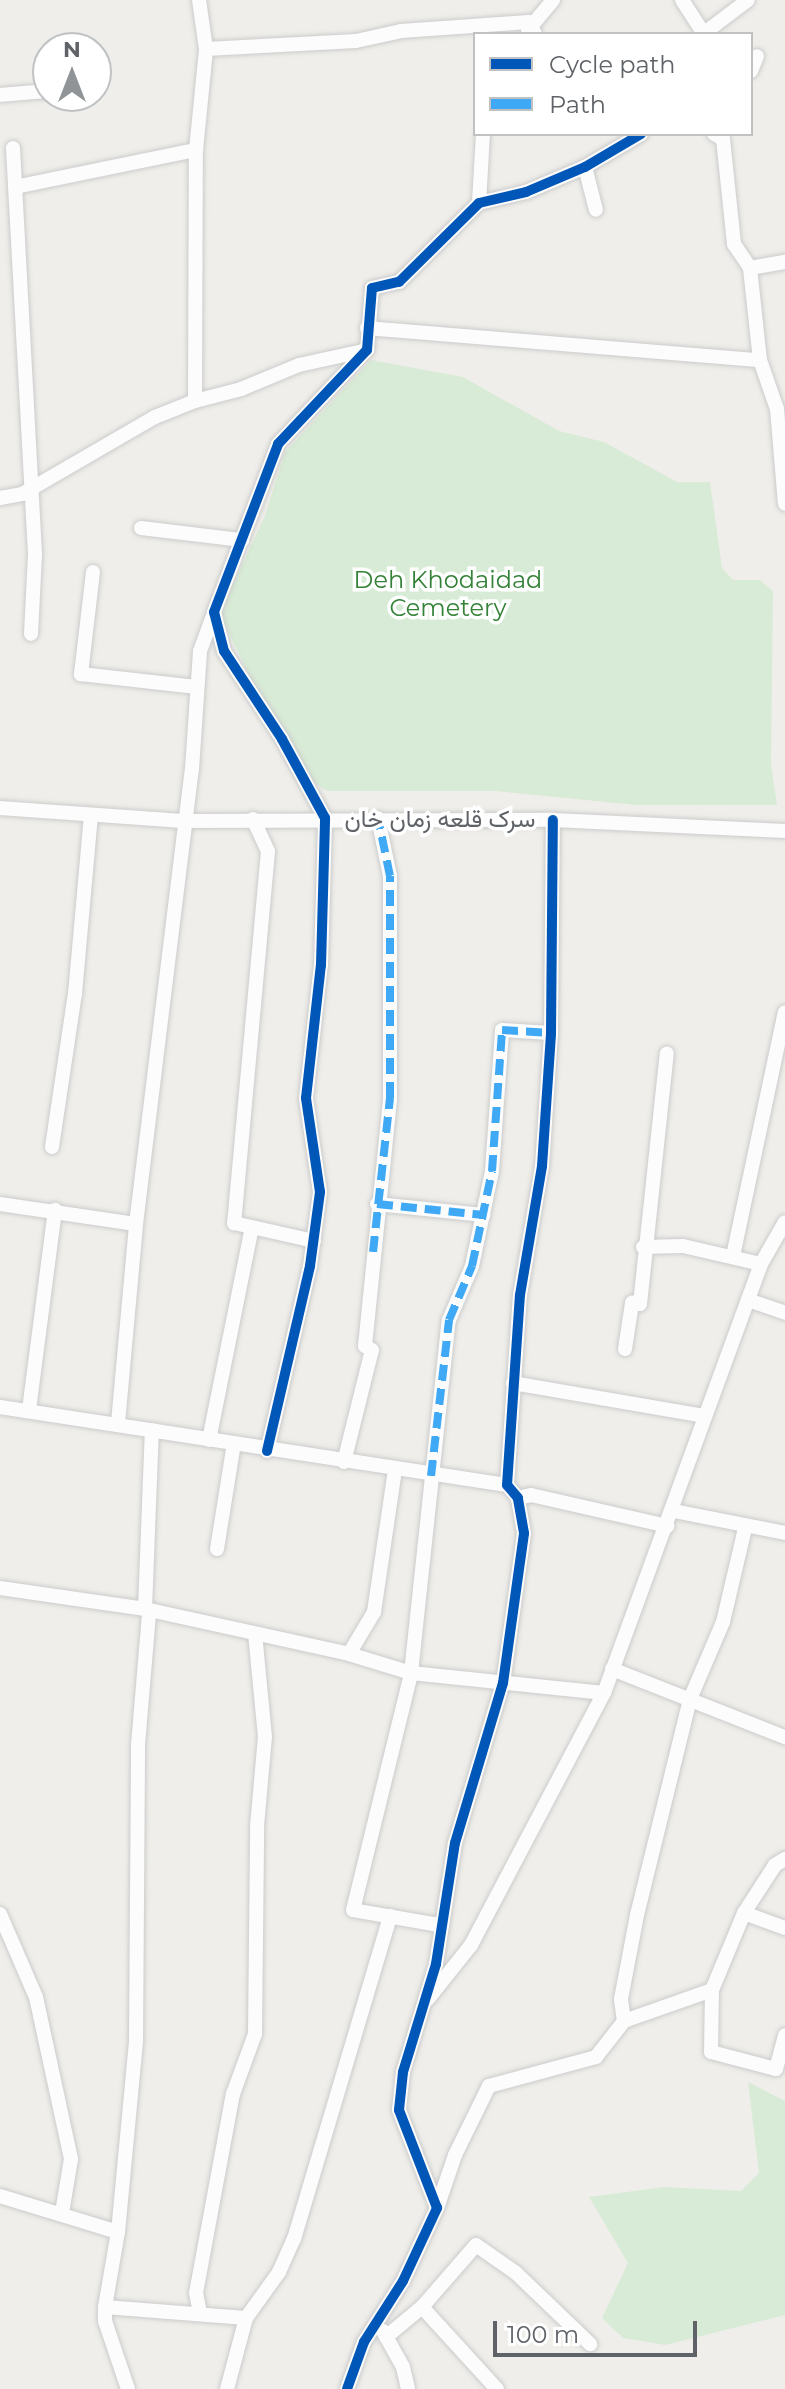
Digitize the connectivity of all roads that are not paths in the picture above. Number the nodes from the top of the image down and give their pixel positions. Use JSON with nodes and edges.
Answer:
{"nodes":[{"id":1,"x":199,"y":0,"type":"edge"},
{"id":2,"x":553,"y":0,"type":"edge"},
{"id":3,"x":682,"y":0,"type":"edge"},
{"id":4,"x":748,"y":0,"type":"edge"},
{"id":5,"x":530,"y":30,"type":"edge"},
{"id":6,"x":702,"y":32,"type":"edge"},
{"id":7,"x":704,"y":32,"type":"edge"},
{"id":8,"x":206,"y":49,"type":"junction"},
{"id":9,"x":757,"y":56,"type":"dead end"},
{"id":10,"x":753,"y":66,"type":"edge"},
{"id":11,"x":32,"y":92,"type":"edge"},
{"id":12,"x":0,"y":95,"type":"edge"},
{"id":13,"x":483,"y":136,"type":"edge"},
{"id":14,"x":638,"y":136,"type":"edge"},
{"id":15,"x":721,"y":136,"type":"edge"},
{"id":16,"x":13,"y":148,"type":"dead end"},
{"id":17,"x":196,"y":150,"type":"junction"},
{"id":18,"x":585,"y":167,"type":"junction"},
{"id":19,"x":15,"y":187,"type":"junction"},
{"id":20,"x":479,"y":203,"type":"junction"},
{"id":21,"x":596,"y":210,"type":"dead end"},
{"id":22,"x":785,"y":262,"type":"edge"},
{"id":23,"x":750,"y":268,"type":"junction"},
{"id":24,"x":367,"y":328,"type":"junction"},
{"id":25,"x":367,"y":350,"type":"junction"},
{"id":26,"x":760,"y":360,"type":"junction"},
{"id":27,"x":195,"y":401,"type":"junction"},
{"id":28,"x":781,"y":409,"type":"edge"},
{"id":29,"x":783,"y":471,"type":"edge"},
{"id":30,"x":28,"y":487,"type":"junction"},
{"id":31,"x":0,"y":498,"type":"edge"},
{"id":32,"x":785,"y":504,"type":"edge"},
{"id":33,"x":141,"y":528,"type":"dead end"},
{"id":34,"x":242,"y":540,"type":"junction"},
{"id":35,"x":93,"y":572,"type":"dead end"},
{"id":36,"x":214,"y":612,"type":"junction"},
{"id":37,"x":31,"y":634,"type":"dead end"},
{"id":38,"x":196,"y":687,"type":"junction"},
{"id":39,"x":0,"y":808,"type":"edge"},
{"id":40,"x":91,"y":816,"type":"junction"},
{"id":41,"x":325,"y":818,"type":"junction"},
{"id":42,"x":378,"y":818,"type":"junction"},
{"id":43,"x":253,"y":819,"type":"junction"},
{"id":44,"x":553,"y":820,"type":"junction"},
{"id":45,"x":183,"y":821,"type":"junction"},
{"id":46,"x":785,"y":831,"type":"edge"},
{"id":47,"x":785,"y":1012,"type":"edge"},
{"id":48,"x":551,"y":1033,"type":"junction"},
{"id":49,"x":667,"y":1053,"type":"dead end"},
{"id":50,"x":52,"y":1147,"type":"dead end"},
{"id":51,"x":0,"y":1204,"type":"edge"},
{"id":52,"x":377,"y":1204,"type":"junction"},
{"id":53,"x":55,"y":1210,"type":"junction"},
{"id":54,"x":483,"y":1215,"type":"junction"},
{"id":55,"x":785,"y":1222,"type":"edge"},
{"id":56,"x":136,"y":1224,"type":"junction"},
{"id":57,"x":252,"y":1227,"type":"junction"},
{"id":58,"x":314,"y":1241,"type":"junction"},
{"id":59,"x":643,"y":1247,"type":"junction"},
{"id":60,"x":733,"y":1256,"type":"junction"},
{"id":61,"x":761,"y":1264,"type":"junction"},
{"id":62,"x":748,"y":1300,"type":"junction"},
{"id":63,"x":785,"y":1313,"type":"edge"},
{"id":64,"x":625,"y":1349,"type":"dead end"},
{"id":65,"x":513,"y":1383,"type":"junction"},
{"id":66,"x":0,"y":1407,"type":"edge"},
{"id":67,"x":29,"y":1410,"type":"junction"},
{"id":68,"x":704,"y":1416,"type":"junction"},
{"id":69,"x":118,"y":1423,"type":"junction"},
{"id":70,"x":152,"y":1430,"type":"junction"},
{"id":71,"x":209,"y":1440,"type":"junction"},
{"id":72,"x":234,"y":1443,"type":"junction"},
{"id":73,"x":267,"y":1451,"type":"junction"},
{"id":74,"x":344,"y":1462,"type":"junction"},
{"id":75,"x":395,"y":1470,"type":"junction"},
{"id":76,"x":431,"y":1476,"type":"junction"},
{"id":77,"x":507,"y":1485,"type":"junction"},
{"id":78,"x":518,"y":1498,"type":"junction"},
{"id":79,"x":674,"y":1511,"type":"junction"},
{"id":80,"x":668,"y":1526,"type":"junction"},
{"id":81,"x":745,"y":1528,"type":"junction"},
{"id":82,"x":785,"y":1533,"type":"edge"},
{"id":83,"x":217,"y":1549,"type":"dead end"},
{"id":84,"x":0,"y":1588,"type":"edge"},
{"id":85,"x":147,"y":1611,"type":"junction"},
{"id":86,"x":255,"y":1634,"type":"junction"},
{"id":87,"x":349,"y":1654,"type":"junction"},
{"id":88,"x":612,"y":1669,"type":"junction"},
{"id":89,"x":411,"y":1673,"type":"junction"},
{"id":90,"x":503,"y":1683,"type":"junction"},
{"id":91,"x":604,"y":1693,"type":"junction"},
{"id":92,"x":690,"y":1699,"type":"junction"},
{"id":93,"x":785,"y":1737,"type":"edge"},
{"id":94,"x":785,"y":1859,"type":"edge"},
{"id":95,"x":744,"y":1913,"type":"junction"},
{"id":96,"x":0,"y":1914,"type":"edge"},
{"id":97,"x":390,"y":1916,"type":"junction"},
{"id":98,"x":439,"y":1925,"type":"junction"},
{"id":99,"x":785,"y":1928,"type":"edge"},
{"id":100,"x":712,"y":1990,"type":"junction"},
{"id":101,"x":420,"y":2008,"type":"junction"},
{"id":102,"x":624,"y":2021,"type":"junction"},
{"id":103,"x":785,"y":2035,"type":"edge"},
{"id":104,"x":0,"y":2196,"type":"edge"},
{"id":105,"x":437,"y":2208,"type":"junction"},
{"id":106,"x":62,"y":2213,"type":"junction"},
{"id":107,"x":118,"y":2232,"type":"junction"},
{"id":108,"x":105,"y":2307,"type":"junction"},
{"id":109,"x":422,"y":2307,"type":"junction"},
{"id":110,"x":200,"y":2313,"type":"junction"},
{"id":111,"x":246,"y":2318,"type":"junction"},
{"id":112,"x":377,"y":2320,"type":"junction"},
{"id":113,"x":386,"y":2337,"type":"junction"},
{"id":114,"x":590,"y":2344,"type":"dead end"},
{"id":115,"x":128,"y":2389,"type":"edge"},
{"id":116,"x":227,"y":2389,"type":"edge"},
{"id":117,"x":347,"y":2389,"type":"edge"},
{"id":118,"x":408,"y":2389,"type":"edge"},
{"id":119,"x":497,"y":2389,"type":"edge"}],
"edges":[{"from":1,"to":8,"type":"street"},
{"from":2,"to":5,"type":"street"},
{"from":3,"to":6,"type":"street"},
{"from":4,"to":7,"type":"street"},
{"from":5,"to":8,"type":"street"},
{"from":8,"to":17,"type":"street"},
{"from":9,"to":10,"type":"street"},
{"from":11,"to":12,"type":"street"},
{"from":13,"to":20,"type":"street"},
{"from":14,"to":18,"type":"street"},
{"from":15,"to":23,"type":"street"},
{"from":16,"to":19,"type":"street"},
{"from":17,"to":19,"type":"street"},
{"from":17,"to":27,"type":"street"},
{"from":18,"to":20,"type":"street"},
{"from":18,"to":21,"type":"street"},
{"from":19,"to":30,"type":"street"},
{"from":20,"to":24,"type":"street"},
{"from":22,"to":23,"type":"street"},
{"from":23,"to":26,"type":"street"},
{"from":24,"to":25,"type":"street"},
{"from":24,"to":26,"type":"street"},
{"from":25,"to":27,"type":"street"},
{"from":25,"to":34,"type":"street"},
{"from":26,"to":28,"type":"street"},
{"from":27,"to":30,"type":"street"},
{"from":28,"to":29,"type":"street"},
{"from":29,"to":32,"type":"street"},
{"from":30,"to":31,"type":"street"},
{"from":30,"to":37,"type":"street"},
{"from":33,"to":34,"type":"street"},
{"from":34,"to":36,"type":"street"},
{"from":35,"to":38,"type":"street"},
{"from":36,"to":38,"type":"street"},
{"from":36,"to":41,"type":"street"},
{"from":38,"to":45,"type":"street"},
{"from":39,"to":40,"type":"street","name":"سرک قلعه زمان خان"},
{"from":40,"to":45,"type":"street","name":"سرک قلعه زمان خان"},
{"from":40,"to":50,"type":"street"},
{"from":41,"to":42,"type":"street","name":"سرک قلعه زمان خان"},
{"from":41,"to":43,"type":"street","name":"سرک قلعه زمان خان"},
{"from":41,"to":58,"type":"street"},
{"from":42,"to":44,"type":"street","name":"سرک قلعه زمان خان"},
{"from":42,"to":52,"type":"street"},
{"from":43,"to":45,"type":"street","name":"سرک قلعه زمان خان"},
{"from":43,"to":57,"type":"street"},
{"from":44,"to":46,"type":"street","name":"سرک قلعه زمان خان"},
{"from":44,"to":48,"type":"street"},
{"from":45,"to":56,"type":"street"},
{"from":47,"to":60,"type":"street"},
{"from":48,"to":54,"type":"street"},
{"from":48,"to":65,"type":"street"},
{"from":49,"to":59,"type":"street"},
{"from":51,"to":53,"type":"street"},
{"from":52,"to":54,"type":"street"},
{"from":52,"to":74,"type":"street"},
{"from":53,"to":56,"type":"street"},
{"from":53,"to":67,"type":"street"},
{"from":54,"to":76,"type":"street"},
{"from":55,"to":61,"type":"street"},
{"from":56,"to":69,"type":"street"},
{"from":57,"to":58,"type":"street"},
{"from":57,"to":71,"type":"street"},
{"from":58,"to":73,"type":"street"},
{"from":59,"to":60,"type":"street"},
{"from":59,"to":64,"type":"street"},
{"from":60,"to":61,"type":"street"},
{"from":61,"to":62,"type":"street"},
{"from":62,"to":63,"type":"street"},
{"from":62,"to":68,"type":"street"},
{"from":65,"to":68,"type":"street"},
{"from":65,"to":77,"type":"street"},
{"from":66,"to":67,"type":"street"},
{"from":67,"to":69,"type":"street"},
{"from":68,"to":79,"type":"street"},
{"from":69,"to":70,"type":"street"},
{"from":70,"to":71,"type":"street"},
{"from":70,"to":85,"type":"street"},
{"from":71,"to":72,"type":"street"},
{"from":72,"to":73,"type":"street"},
{"from":72,"to":83,"type":"street"},
{"from":73,"to":74,"type":"street"},
{"from":74,"to":75,"type":"street"},
{"from":75,"to":76,"type":"street"},
{"from":75,"to":87,"type":"street"},
{"from":76,"to":77,"type":"street"},
{"from":76,"to":89,"type":"street"},
{"from":77,"to":78,"type":"street"},
{"from":78,"to":80,"type":"street"},
{"from":78,"to":90,"type":"street"},
{"from":79,"to":80,"type":"street"},
{"from":79,"to":81,"type":"street"},
{"from":80,"to":88,"type":"street"},
{"from":81,"to":82,"type":"street"},
{"from":81,"to":92,"type":"street"},
{"from":84,"to":85,"type":"street"},
{"from":85,"to":86,"type":"street"},
{"from":85,"to":107,"type":"street"},
{"from":86,"to":87,"type":"street"},
{"from":86,"to":110,"type":"street"},
{"from":87,"to":89,"type":"street"},
{"from":88,"to":91,"type":"street"},
{"from":88,"to":92,"type":"street"},
{"from":89,"to":90,"type":"street"},
{"from":89,"to":97,"type":"street"},
{"from":90,"to":91,"type":"street"},
{"from":90,"to":98,"type":"street"},
{"from":91,"to":101,"type":"street"},
{"from":92,"to":93,"type":"street"},
{"from":92,"to":102,"type":"street"},
{"from":94,"to":95,"type":"street"},
{"from":95,"to":99,"type":"street"},
{"from":95,"to":100,"type":"street"},
{"from":96,"to":106,"type":"street"},
{"from":97,"to":98,"type":"street"},
{"from":97,"to":111,"type":"street"},
{"from":98,"to":101,"type":"street"},
{"from":100,"to":102,"type":"street"},
{"from":100,"to":103,"type":"street"},
{"from":101,"to":105,"type":"street"},
{"from":102,"to":105,"type":"street"},
{"from":104,"to":106,"type":"street"},
{"from":105,"to":112,"type":"street"},
{"from":106,"to":107,"type":"street"},
{"from":107,"to":108,"type":"street"},
{"from":108,"to":110,"type":"street"},
{"from":108,"to":115,"type":"street"},
{"from":109,"to":113,"type":"street"},
{"from":109,"to":114,"type":"street"},
{"from":109,"to":119,"type":"street"},
{"from":110,"to":111,"type":"street"},
{"from":111,"to":116,"type":"street"},
{"from":112,"to":113,"type":"street"},
{"from":112,"to":117,"type":"street"},
{"from":113,"to":118,"type":"street"}]}
